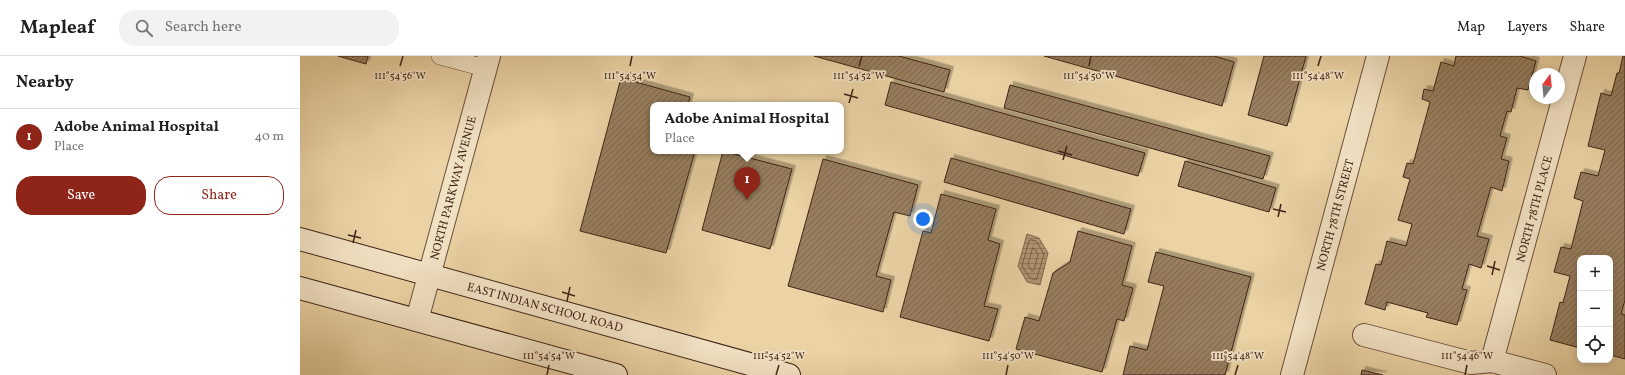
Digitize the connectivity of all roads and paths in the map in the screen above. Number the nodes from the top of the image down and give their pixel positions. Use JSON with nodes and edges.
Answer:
{"nodes":[{"id":1,"x":440,"y":56,"type":"edge"},
{"id":2,"x":1378,"y":56,"type":"edge"},
{"id":3,"x":1575,"y":56,"type":"edge"},
{"id":4,"x":487,"y":62,"type":"edge"},
{"id":5,"x":300,"y":239,"type":"edge"},
{"id":6,"x":429,"y":275,"type":"junction"},
{"id":7,"x":300,"y":288,"type":"edge"},
{"id":8,"x":417,"y":320,"type":"junction"},
{"id":9,"x":1364,"y":334,"type":"dead end"},
{"id":10,"x":1492,"y":361,"type":"junction"},
{"id":11,"x":616,"y":375,"type":"edge"},
{"id":12,"x":789,"y":375,"type":"edge"},
{"id":13,"x":1292,"y":375,"type":"edge"},
{"id":14,"x":1544,"y":375,"type":"edge"}],
"edges":[{"from":1,"to":4,"type":"lane"},
{"from":2,"to":13,"type":"street","name":"NORTH 78TH STREET"},
{"from":3,"to":10,"type":"street","name":"NORTH 78TH PLACE"},
{"from":4,"to":6,"type":"street","name":"NORTH PARKWAY AVENUE"},
{"from":5,"to":6,"type":"street","name":"EAST INDIAN SCHOOL ROAD"},
{"from":6,"to":8,"type":"street","name":"NORTH PARKWAY AVENUE"},
{"from":6,"to":12,"type":"street","name":"EAST INDIAN SCHOOL ROAD"},
{"from":7,"to":8,"type":"street"},
{"from":8,"to":11,"type":"street"},
{"from":9,"to":10,"type":"street"},
{"from":10,"to":14,"type":"street"}]}
